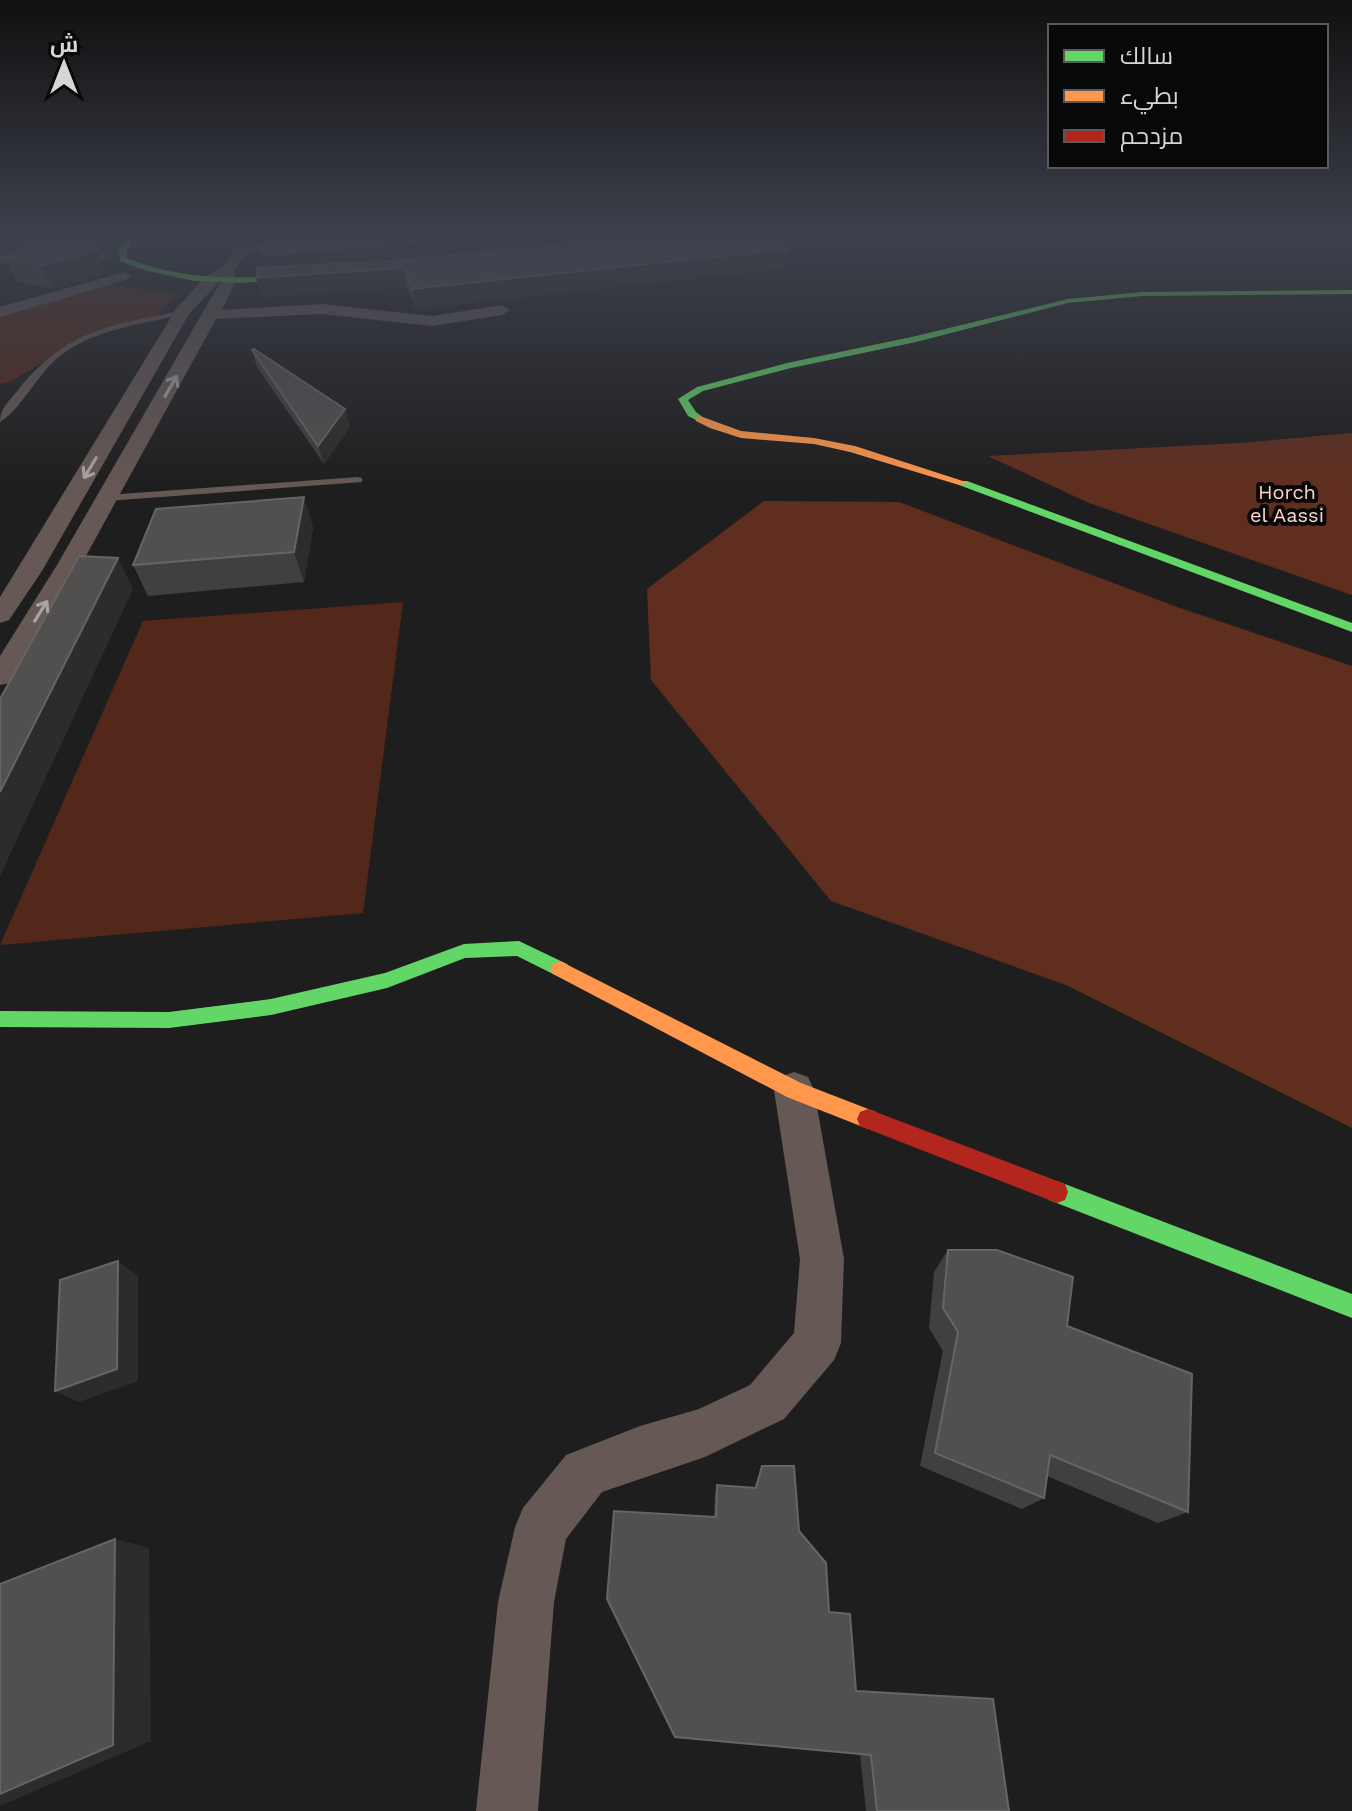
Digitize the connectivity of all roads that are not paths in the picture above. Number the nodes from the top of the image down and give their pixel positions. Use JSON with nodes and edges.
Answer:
{"nodes":[{"id":1,"x":154,"y":320,"type":"edge"},
{"id":2,"x":178,"y":320,"type":"edge"},
{"id":3,"x":208,"y":320,"type":"edge"},
{"id":4,"x":418,"y":320,"type":"edge"},
{"id":5,"x":441,"y":320,"type":"edge"},
{"id":6,"x":994,"y":320,"type":"edge"},
{"id":7,"x":1,"y":425,"type":"edge"},
{"id":8,"x":358,"y":480,"type":"dead end"},
{"id":9,"x":107,"y":498,"type":"junction"},
{"id":10,"x":69,"y":565,"type":"junction"},
{"id":11,"x":30,"y":571,"type":"junction"},
{"id":12,"x":0,"y":577,"type":"edge"},
{"id":13,"x":0,"y":615,"type":"edge"},
{"id":14,"x":1352,"y":628,"type":"edge"},
{"id":15,"x":0,"y":677,"type":"edge"},
{"id":16,"x":0,"y":1019,"type":"edge"},
{"id":17,"x":794,"y":1090,"type":"junction"},
{"id":18,"x":1352,"y":1306,"type":"edge"},
{"id":19,"x":507,"y":1811,"type":"edge"}],
"edges":[{"from":1,"to":7,"type":"lane"},
{"from":2,"to":11,"type":"street","one_way":true},
{"from":9,"to":3,"type":"street","one_way":true},
{"from":4,"to":5,"type":"street"},
{"from":6,"to":14,"type":"street"},
{"from":8,"to":9,"type":"lane"},
{"from":9,"to":10,"type":"street"},
{"from":10,"to":11,"type":"street"},
{"from":15,"to":10,"type":"street","one_way":true},
{"from":11,"to":12,"type":"street"},
{"from":11,"to":13,"type":"street"},
{"from":16,"to":17,"type":"street"},
{"from":17,"to":18,"type":"street"},
{"from":17,"to":19,"type":"street"}]}
